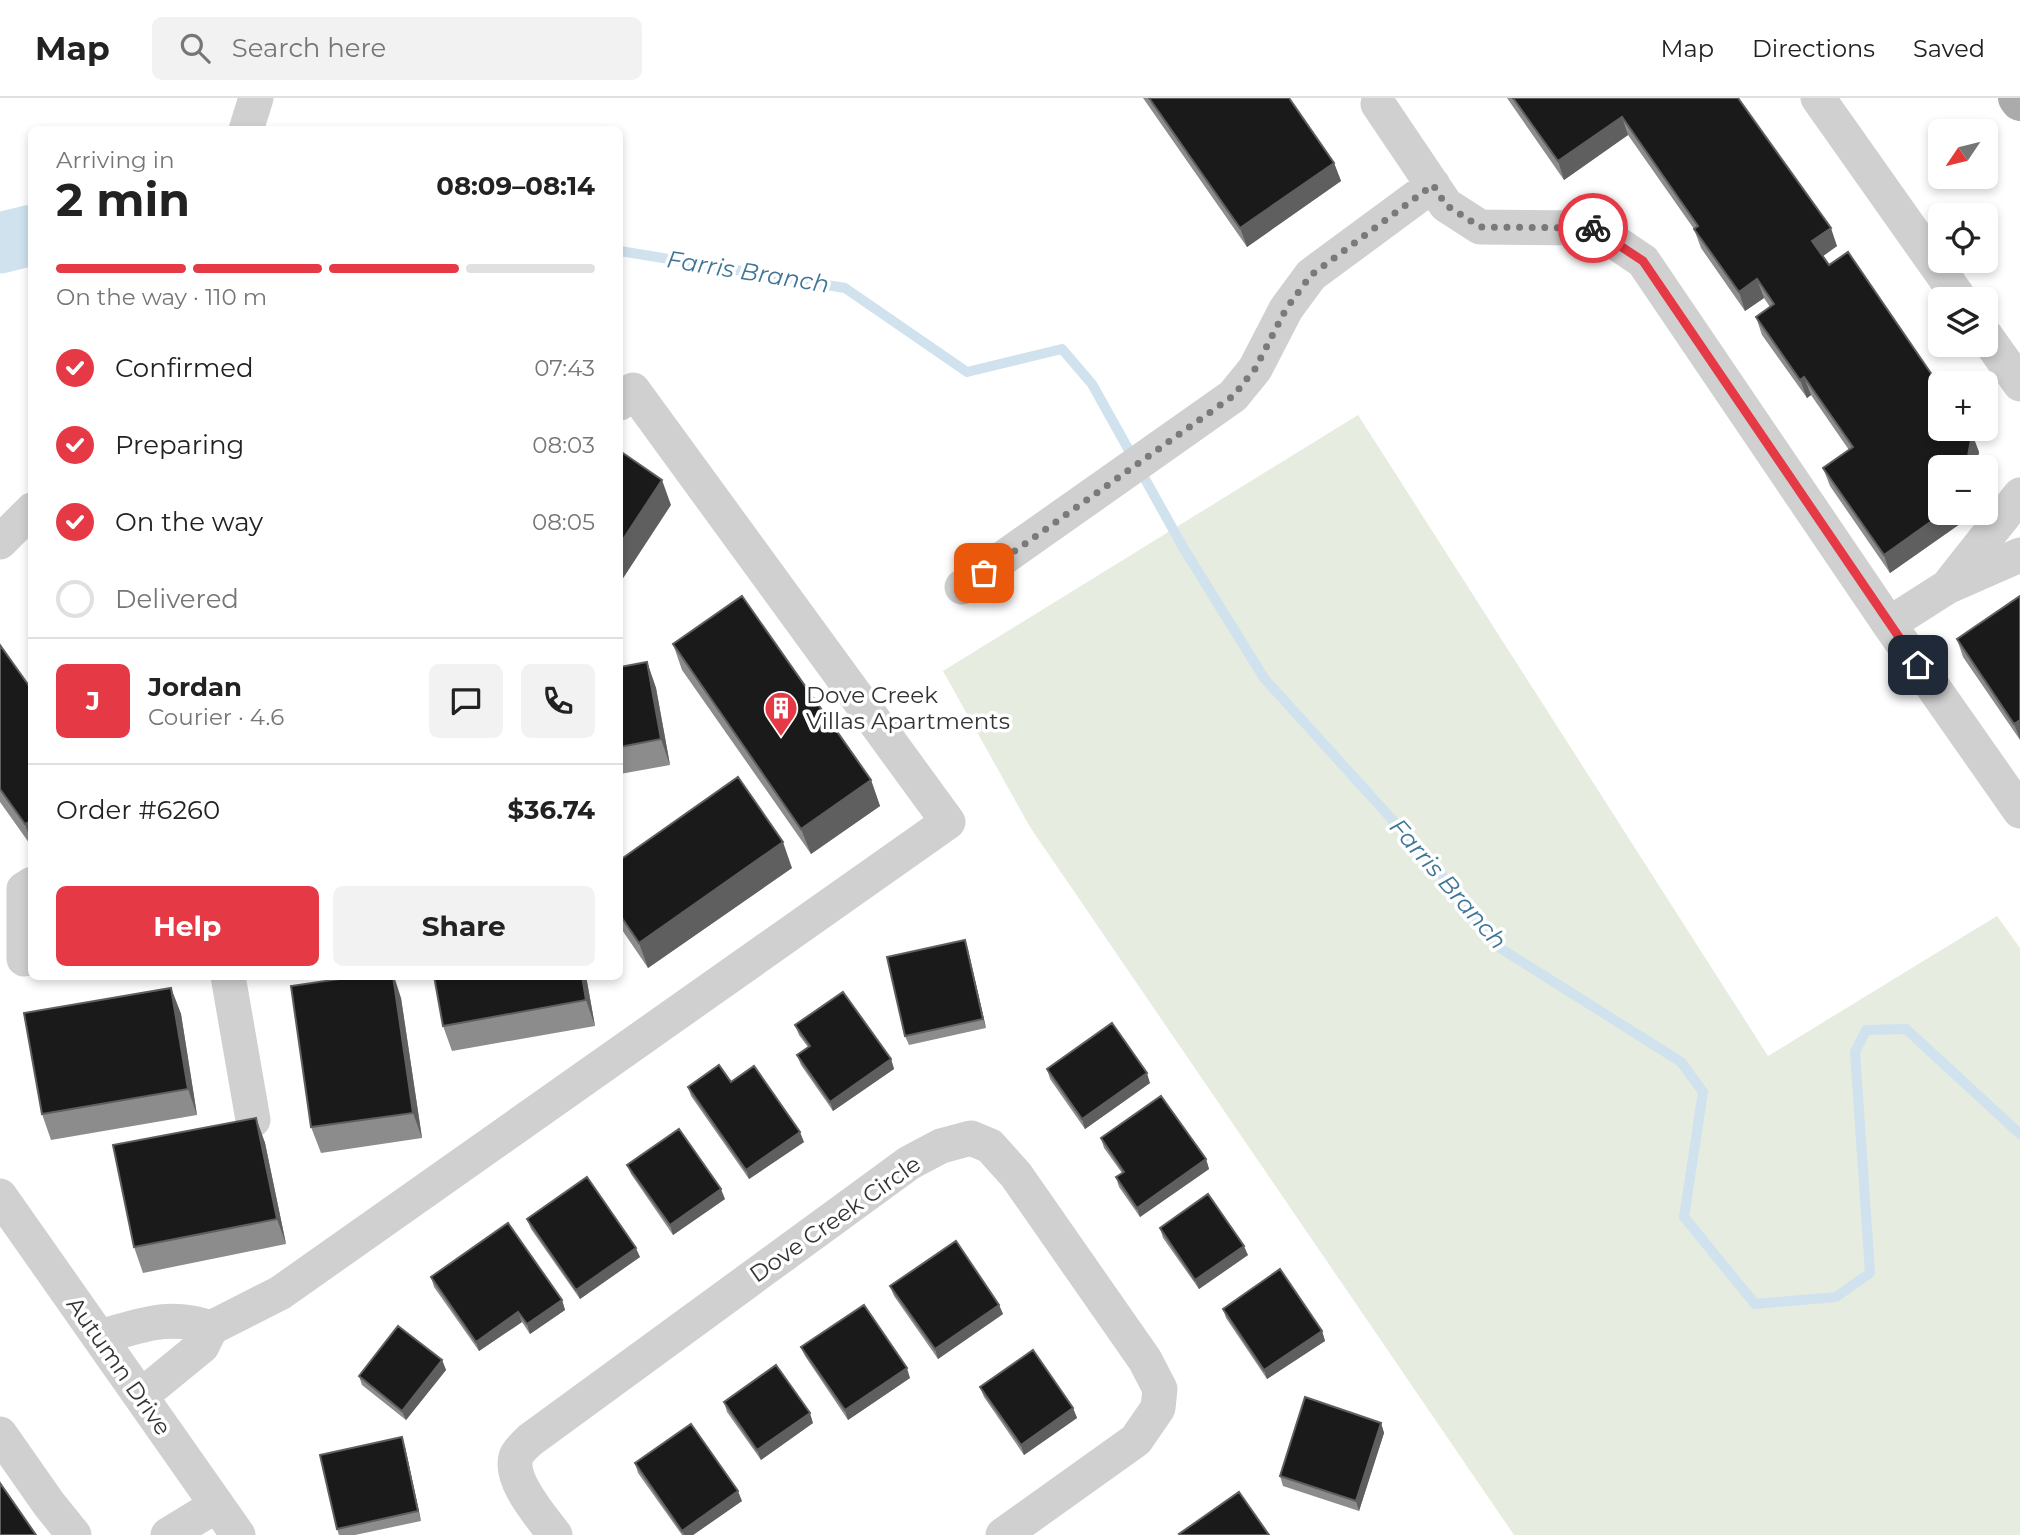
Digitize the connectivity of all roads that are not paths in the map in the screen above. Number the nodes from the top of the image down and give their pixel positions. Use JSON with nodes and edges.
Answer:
{"nodes":[{"id":1,"x":256,"y":98,"type":"edge"},
{"id":2,"x":1818,"y":98,"type":"edge"},
{"id":3,"x":1379,"y":100,"type":"edge"},
{"id":4,"x":247,"y":126,"type":"edge"},
{"id":5,"x":1433,"y":185,"type":"junction"},
{"id":6,"x":1952,"y":287,"type":"edge"},
{"id":7,"x":1998,"y":353,"type":"edge"},
{"id":8,"x":2020,"y":384,"type":"edge"},
{"id":9,"x":624,"y":390,"type":"edge"},
{"id":10,"x":2020,"y":495,"type":"edge"},
{"id":11,"x":28,"y":514,"type":"edge"},
{"id":12,"x":0,"y":542,"type":"edge"},
{"id":13,"x":2020,"y":555,"type":"edge"},
{"id":14,"x":962,"y":587,"type":"dead end"},
{"id":15,"x":1947,"y":587,"type":"junction"},
{"id":16,"x":1889,"y":624,"type":"junction"},
{"id":17,"x":2020,"y":811,"type":"edge"},
{"id":18,"x":28,"y":886,"type":"edge"},
{"id":19,"x":19,"y":964,"type":"edge"},
{"id":20,"x":229,"y":980,"type":"edge"},
{"id":21,"x":253,"y":1120,"type":"edge"},
{"id":22,"x":0,"y":1196,"type":"edge"},
{"id":23,"x":211,"y":1328,"type":"junction"},
{"id":24,"x":99,"y":1338,"type":"junction"},
{"id":25,"x":141,"y":1396,"type":"junction"},
{"id":26,"x":0,"y":1433,"type":"edge"},
{"id":27,"x":217,"y":1505,"type":"junction"},
{"id":28,"x":74,"y":1535,"type":"edge"},
{"id":29,"x":168,"y":1535,"type":"edge"},
{"id":30,"x":238,"y":1535,"type":"edge"},
{"id":31,"x":555,"y":1535,"type":"edge"},
{"id":32,"x":1003,"y":1535,"type":"edge"}],
"edges":[{"from":1,"to":4,"type":"street"},
{"from":2,"to":6,"type":"street"},
{"from":3,"to":5,"type":"street"},
{"from":5,"to":14,"type":"street"},
{"from":5,"to":16,"type":"street"},
{"from":7,"to":8,"type":"street"},
{"from":9,"to":23,"type":"street"},
{"from":10,"to":15,"type":"street"},
{"from":11,"to":12,"type":"street"},
{"from":13,"to":15,"type":"street"},
{"from":15,"to":16,"type":"street"},
{"from":16,"to":17,"type":"street"},
{"from":18,"to":19,"type":"street"},
{"from":20,"to":21,"type":"street"},
{"from":22,"to":24,"type":"street","name":"Autumn Drive"},
{"from":23,"to":24,"type":"street"},
{"from":23,"to":25,"type":"street"},
{"from":24,"to":25,"type":"street","name":"Autumn Drive"},
{"from":25,"to":27,"type":"street","name":"Autumn Drive"},
{"from":26,"to":28,"type":"street"},
{"from":27,"to":29,"type":"street"},
{"from":27,"to":30,"type":"street","name":"Autumn Drive"},
{"from":31,"to":32,"type":"street","name":"Dove Creek Circle"}]}
